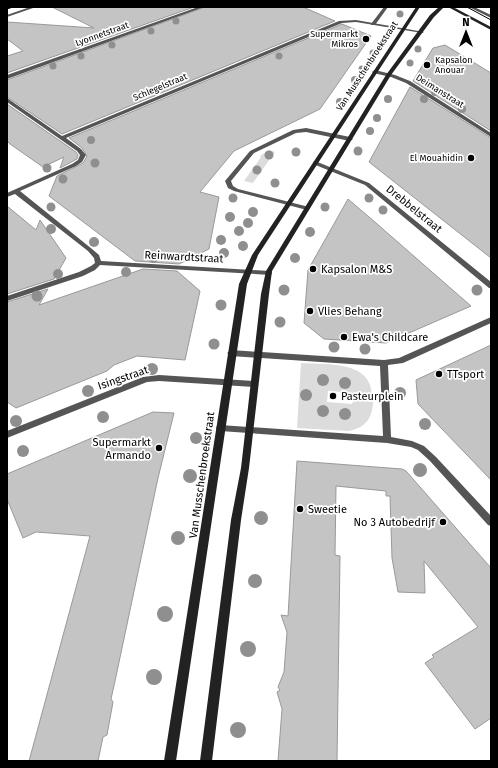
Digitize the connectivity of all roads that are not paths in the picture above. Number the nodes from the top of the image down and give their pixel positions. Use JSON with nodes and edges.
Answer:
{"nodes":[{"id":1,"x":34,"y":7,"type":"edge"},
{"id":2,"x":202,"y":7,"type":"edge"},
{"id":3,"x":386,"y":7,"type":"edge"},
{"id":4,"x":418,"y":7,"type":"edge"},
{"id":5,"x":442,"y":7,"type":"edge"},
{"id":6,"x":450,"y":7,"type":"edge"},
{"id":7,"x":472,"y":7,"type":"edge"},
{"id":8,"x":7,"y":16,"type":"edge"},
{"id":9,"x":491,"y":18,"type":"edge"},
{"id":10,"x":373,"y":24,"type":"junction"},
{"id":11,"x":403,"y":29,"type":"junction"},
{"id":12,"x":491,"y":29,"type":"edge"},
{"id":13,"x":422,"y":32,"type":"junction"},
{"id":14,"x":375,"y":72,"type":"junction"},
{"id":15,"x":389,"y":75,"type":"junction"},
{"id":16,"x":7,"y":77,"type":"edge"},
{"id":17,"x":7,"y":100,"type":"edge"},
{"id":18,"x":334,"y":135,"type":"junction"},
{"id":19,"x":491,"y":135,"type":"edge"},
{"id":20,"x":62,"y":138,"type":"junction"},
{"id":21,"x":350,"y":139,"type":"junction"},
{"id":22,"x":315,"y":164,"type":"junction"},
{"id":23,"x":331,"y":169,"type":"junction"},
{"id":24,"x":16,"y":191,"type":"junction"},
{"id":25,"x":7,"y":194,"type":"edge"},
{"id":26,"x":289,"y":203,"type":"junction"},
{"id":27,"x":307,"y":208,"type":"junction"},
{"id":28,"x":98,"y":263,"type":"junction"},
{"id":29,"x":247,"y":272,"type":"junction"},
{"id":30,"x":269,"y":273,"type":"junction"},
{"id":31,"x":491,"y":286,"type":"edge"},
{"id":32,"x":7,"y":300,"type":"edge"},
{"id":33,"x":491,"y":320,"type":"edge"},
{"id":34,"x":231,"y":353,"type":"junction"},
{"id":35,"x":258,"y":354,"type":"junction"},
{"id":36,"x":384,"y":362,"type":"junction"},
{"id":37,"x":226,"y":382,"type":"junction"},
{"id":38,"x":254,"y":384,"type":"junction"},
{"id":39,"x":220,"y":428,"type":"junction"},
{"id":40,"x":249,"y":430,"type":"junction"},
{"id":41,"x":7,"y":435,"type":"edge"},
{"id":42,"x":387,"y":440,"type":"junction"},
{"id":43,"x":491,"y":522,"type":"edge"},
{"id":44,"x":170,"y":761,"type":"edge"},
{"id":45,"x":206,"y":761,"type":"edge"}],
"edges":[{"from":1,"to":8,"type":"street"},
{"from":2,"to":16,"type":"street","name":"Lyonnetstraat"},
{"from":3,"to":10,"type":"street"},
{"from":4,"to":11,"type":"street","name":"Van Musschenbroekstraat"},
{"from":5,"to":13,"type":"street"},
{"from":6,"to":12,"type":"street"},
{"from":7,"to":9,"type":"street"},
{"from":10,"to":11,"type":"street","name":"Schlegelstraat"},
{"from":10,"to":20,"type":"street","name":"Schlegelstraat"},
{"from":11,"to":13,"type":"street","name":"Schlegelstraat"},
{"from":11,"to":14,"type":"street","name":"Van Musschenbroekstraat"},
{"from":13,"to":15,"type":"street"},
{"from":14,"to":15,"type":"street","name":"Deimanstraat"},
{"from":14,"to":18,"type":"street","name":"Van Musschenbroekstraat"},
{"from":15,"to":19,"type":"street","name":"Deimanstraat"},
{"from":15,"to":21,"type":"street"},
{"from":17,"to":20,"type":"street"},
{"from":18,"to":21,"type":"street"},
{"from":18,"to":22,"type":"street","name":"Van Musschenbroekstraat"},
{"from":18,"to":26,"type":"street"},
{"from":20,"to":24,"type":"street"},
{"from":21,"to":23,"type":"street"},
{"from":22,"to":23,"type":"street","name":"Drebbelstraat"},
{"from":22,"to":26,"type":"street","name":"Van Musschenbroekstraat"},
{"from":23,"to":27,"type":"street"},
{"from":23,"to":31,"type":"street","name":"Drebbelstraat"},
{"from":24,"to":25,"type":"street"},
{"from":24,"to":28,"type":"street"},
{"from":26,"to":27,"type":"street"},
{"from":26,"to":29,"type":"street","name":"Van Musschenbroekstraat"},
{"from":27,"to":30,"type":"street"},
{"from":28,"to":29,"type":"street","name":"Reinwardtstraat"},
{"from":28,"to":32,"type":"street"},
{"from":29,"to":30,"type":"street","name":"Reinwardtstraat"},
{"from":29,"to":34,"type":"street","name":"Van Musschenbroekstraat"},
{"from":30,"to":35,"type":"street"},
{"from":33,"to":36,"type":"street"},
{"from":34,"to":35,"type":"street"},
{"from":34,"to":37,"type":"street","name":"Van Musschenbroekstraat"},
{"from":35,"to":36,"type":"street"},
{"from":35,"to":38,"type":"street"},
{"from":36,"to":42,"type":"street"},
{"from":37,"to":38,"type":"street","name":"Isingstraat"},
{"from":37,"to":39,"type":"street","name":"Van Musschenbroekstraat"},
{"from":37,"to":41,"type":"street","name":"Isingstraat"},
{"from":38,"to":40,"type":"street"},
{"from":39,"to":40,"type":"street"},
{"from":39,"to":44,"type":"street","name":"Van Musschenbroekstraat"},
{"from":40,"to":42,"type":"street"},
{"from":40,"to":45,"type":"street"},
{"from":42,"to":43,"type":"street"}]}
